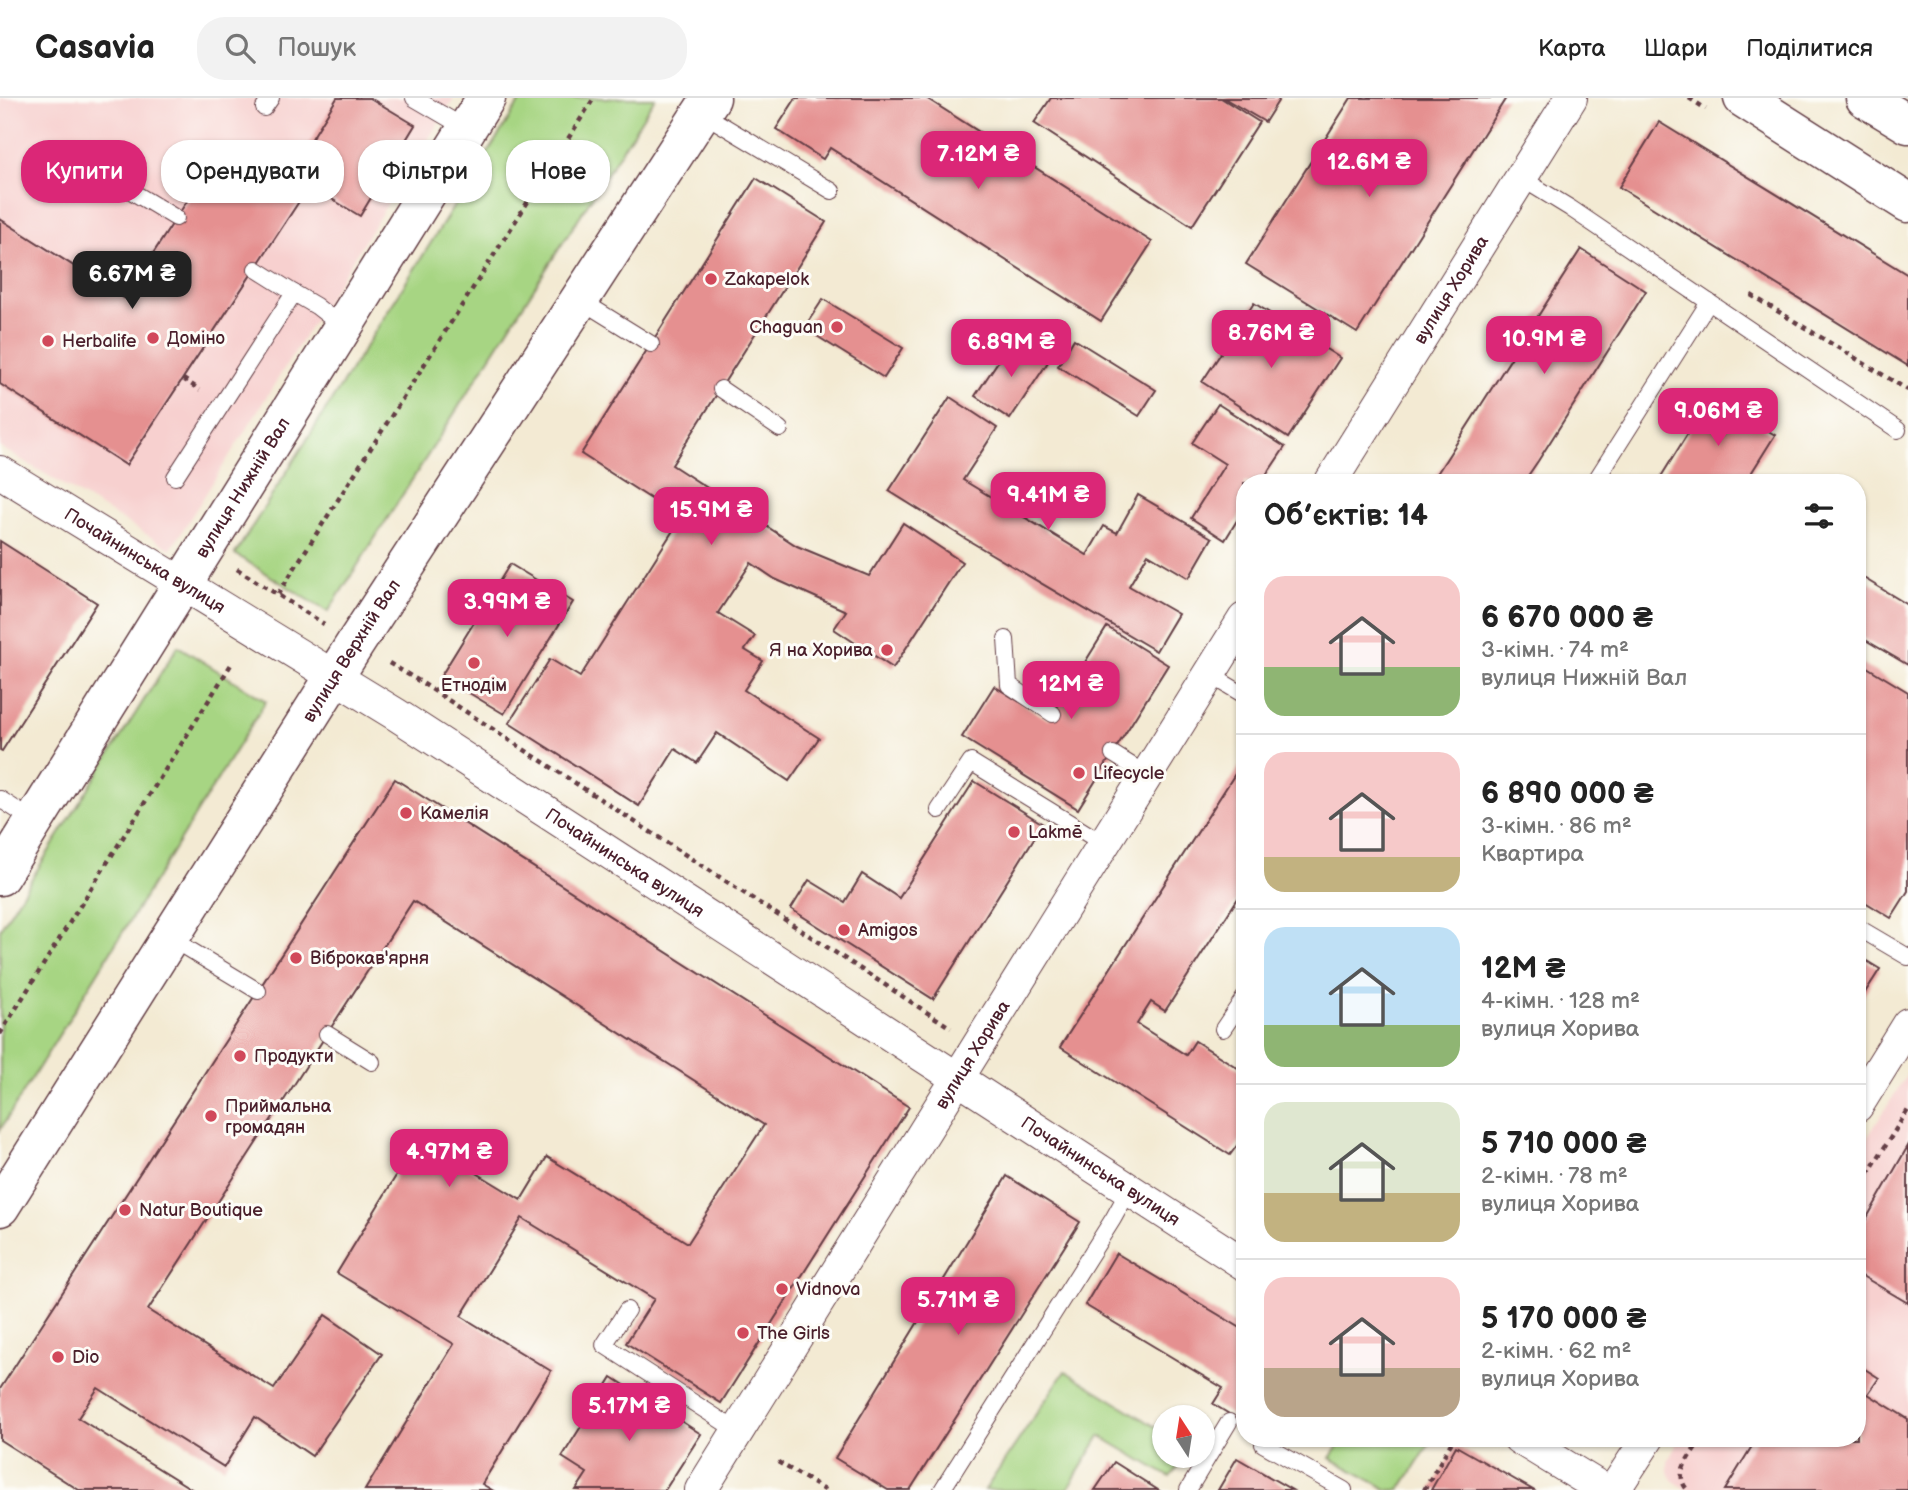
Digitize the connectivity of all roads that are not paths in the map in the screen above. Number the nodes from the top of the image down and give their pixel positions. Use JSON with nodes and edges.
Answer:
{"nodes":[{"id":1,"x":414,"y":98,"type":"edge"},
{"id":2,"x":1571,"y":98,"type":"edge"},
{"id":3,"x":1743,"y":98,"type":"edge"},
{"id":4,"x":1866,"y":98,"type":"edge"},
{"id":5,"x":706,"y":105,"type":"edge"},
{"id":6,"x":476,"y":113,"type":"edge"},
{"id":7,"x":1908,"y":124,"type":"edge"},
{"id":8,"x":1521,"y":178,"type":"junction"},
{"id":9,"x":832,"y":191,"type":"dead end"},
{"id":10,"x":147,"y":201,"type":"edge"},
{"id":11,"x":1908,"y":203,"type":"edge"},
{"id":12,"x":176,"y":218,"type":"dead end"},
{"id":13,"x":256,"y":269,"type":"dead end"},
{"id":14,"x":294,"y":293,"type":"junction"},
{"id":15,"x":580,"y":300,"type":"junction"},
{"id":16,"x":1709,"y":302,"type":"junction"},
{"id":17,"x":343,"y":327,"type":"junction"},
{"id":18,"x":651,"y":344,"type":"dead end"},
{"id":19,"x":720,"y":389,"type":"dead end"},
{"id":20,"x":780,"y":429,"type":"dead end"},
{"id":21,"x":1898,"y":430,"type":"dead end"},
{"id":22,"x":0,"y":472,"type":"edge"},
{"id":23,"x":1336,"y":474,"type":"edge"},
{"id":24,"x":1600,"y":474,"type":"edge"},
{"id":25,"x":175,"y":477,"type":"dead end"},
{"id":26,"x":184,"y":584,"type":"junction"},
{"id":27,"x":1236,"y":632,"type":"edge"},
{"id":28,"x":1006,"y":639,"type":"dead end"},
{"id":29,"x":1209,"y":674,"type":"junction"},
{"id":30,"x":334,"y":678,"type":"junction"},
{"id":31,"x":1236,"y":690,"type":"edge"},
{"id":32,"x":1053,"y":714,"type":"dead end"},
{"id":33,"x":1113,"y":754,"type":"dead end"},
{"id":34,"x":1147,"y":775,"type":"junction"},
{"id":35,"x":0,"y":799,"type":"edge"},
{"id":36,"x":939,"y":810,"type":"dead end"},
{"id":37,"x":34,"y":821,"type":"junction"},
{"id":38,"x":1104,"y":844,"type":"junction"},
{"id":39,"x":0,"y":876,"type":"edge"},
{"id":40,"x":1866,"y":932,"type":"edge"},
{"id":41,"x":170,"y":938,"type":"junction"},
{"id":42,"x":1908,"y":957,"type":"edge"},
{"id":43,"x":258,"y":991,"type":"dead end"},
{"id":44,"x":1236,"y":1010,"type":"edge"},
{"id":45,"x":1908,"y":1024,"type":"edge"},
{"id":46,"x":1223,"y":1029,"type":"dead end"},
{"id":47,"x":327,"y":1034,"type":"dead end"},
{"id":48,"x":372,"y":1062,"type":"dead end"},
{"id":49,"x":958,"y":1080,"type":"junction"},
{"id":50,"x":1866,"y":1092,"type":"edge"},
{"id":51,"x":1129,"y":1190,"type":"junction"},
{"id":52,"x":0,"y":1207,"type":"edge"},
{"id":53,"x":1236,"y":1259,"type":"edge"},
{"id":54,"x":626,"y":1310,"type":"dead end"},
{"id":55,"x":1229,"y":1422,"type":"dead end"},
{"id":56,"x":739,"y":1432,"type":"junction"},
{"id":57,"x":1268,"y":1447,"type":"edge"},
{"id":58,"x":1534,"y":1447,"type":"edge"},
{"id":59,"x":1642,"y":1447,"type":"edge"},
{"id":60,"x":701,"y":1490,"type":"edge"},
{"id":61,"x":942,"y":1490,"type":"edge"},
{"id":62,"x":1188,"y":1490,"type":"edge"},
{"id":63,"x":1344,"y":1490,"type":"edge"},
{"id":64,"x":1604,"y":1490,"type":"edge"},
{"id":65,"x":1614,"y":1490,"type":"edge"}],
"edges":[{"from":1,"to":6,"type":"lane"},
{"from":2,"to":8,"type":"street","name":"вулиця Хорива"},
{"from":3,"to":11,"type":"main road"},
{"from":4,"to":7,"type":"main road"},
{"from":5,"to":9,"type":"lane"},
{"from":5,"to":15,"type":"main road","name":"вулиця Верхній Вал"},
{"from":6,"to":17,"type":"main road","name":"вулиця Нижній Вал"},
{"from":8,"to":16,"type":"lane"},
{"from":8,"to":23,"type":"street","name":"вулиця Хорива"},
{"from":10,"to":12,"type":"lane"},
{"from":13,"to":14,"type":"lane"},
{"from":14,"to":17,"type":"lane"},
{"from":14,"to":25,"type":"lane"},
{"from":15,"to":18,"type":"lane"},
{"from":15,"to":30,"type":"main road","name":"вулиця Верхній Вал"},
{"from":16,"to":21,"type":"lane"},
{"from":16,"to":24,"type":"lane"},
{"from":17,"to":26,"type":"main road","name":"вулиця Нижній Вал"},
{"from":19,"to":20,"type":"lane"},
{"from":22,"to":26,"type":"street","name":"Почайнинська вулиця"},
{"from":26,"to":30,"type":"street","name":"Почайнинська вулиця"},
{"from":26,"to":37,"type":"main road","name":"вулиця Нижній Вал"},
{"from":27,"to":29,"type":"street","name":"вулиця Хорива"},
{"from":28,"to":32,"type":"lane"},
{"from":29,"to":31,"type":"lane"},
{"from":29,"to":34,"type":"street","name":"вулиця Хорива"},
{"from":30,"to":41,"type":"main road","name":"вулиця Верхній Вал"},
{"from":30,"to":49,"type":"street","name":"Почайнинська вулиця"},
{"from":33,"to":34,"type":"lane"},
{"from":34,"to":38,"type":"street","name":"вулиця Хорива"},
{"from":35,"to":37,"type":"lane"},
{"from":36,"to":38,"type":"lane"},
{"from":37,"to":39,"type":"main road","name":"вулиця Нижній Вал"},
{"from":38,"to":49,"type":"street","name":"вулиця Хорива"},
{"from":40,"to":42,"type":"lane"},
{"from":41,"to":43,"type":"lane"},
{"from":41,"to":52,"type":"main road","name":"вулиця Верхній Вал"},
{"from":44,"to":46,"type":"lane"},
{"from":45,"to":50,"type":"street"},
{"from":47,"to":48,"type":"lane"},
{"from":49,"to":51,"type":"street","name":"Почайнинська вулиця"},
{"from":49,"to":56,"type":"street","name":"вулиця Хорива"},
{"from":51,"to":53,"type":"street","name":"Почайнинська вулиця"},
{"from":51,"to":61,"type":"lane"},
{"from":54,"to":56,"type":"lane"},
{"from":55,"to":62,"type":"lane"},
{"from":56,"to":60,"type":"street","name":"вулиця Хорива"},
{"from":57,"to":63,"type":"lane"},
{"from":58,"to":64,"type":"street"},
{"from":59,"to":65,"type":"street"}]}
